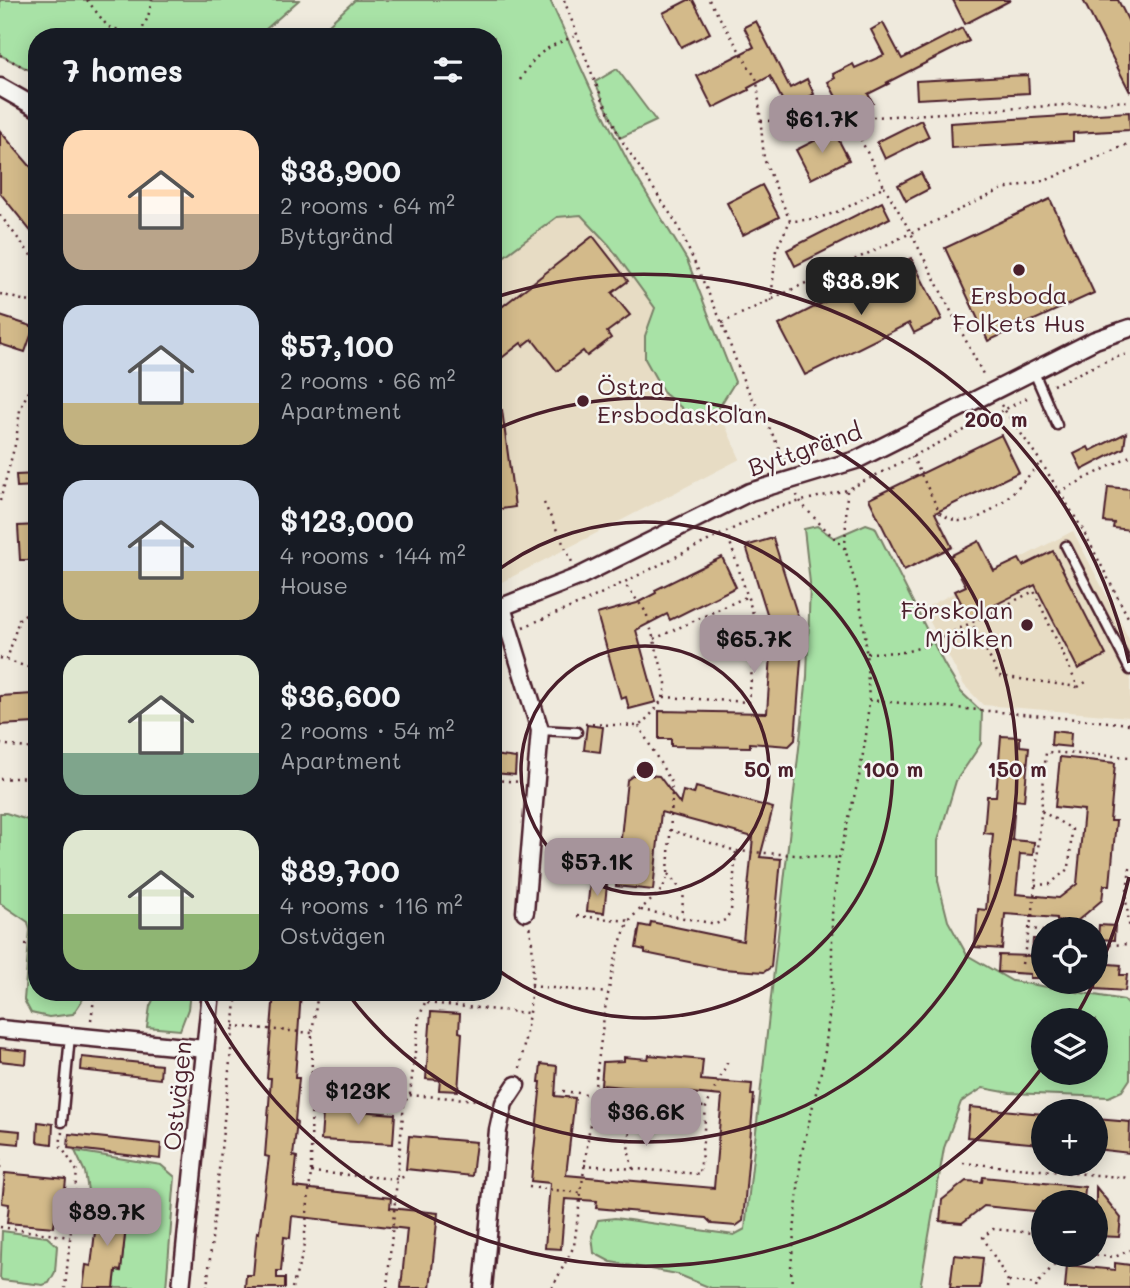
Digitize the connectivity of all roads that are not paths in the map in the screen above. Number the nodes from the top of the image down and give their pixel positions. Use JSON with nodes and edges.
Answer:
{"nodes":[{"id":1,"x":0,"y":87,"type":"edge"},
{"id":2,"x":28,"y":103,"type":"edge"},
{"id":3,"x":1130,"y":328,"type":"edge"},
{"id":4,"x":1033,"y":370,"type":"junction"},
{"id":5,"x":1057,"y":425,"type":"dead end"},
{"id":6,"x":1066,"y":546,"type":"dead end"},
{"id":7,"x":502,"y":607,"type":"edge"},
{"id":8,"x":502,"y":617,"type":"edge"},
{"id":9,"x":1130,"y":670,"type":"edge"},
{"id":10,"x":578,"y":728,"type":"road end"},
{"id":11,"x":540,"y":730,"type":"junction"},
{"id":12,"x":525,"y":912,"type":"road end"},
{"id":13,"x":210,"y":1001,"type":"edge"},
{"id":14,"x":0,"y":1029,"type":"edge"},
{"id":15,"x":70,"y":1036,"type":"junction"},
{"id":16,"x":205,"y":1049,"type":"junction"},
{"id":17,"x":516,"y":1085,"type":"road end"},
{"id":18,"x":62,"y":1122,"type":"road end"},
{"id":19,"x":181,"y":1288,"type":"edge"},
{"id":20,"x":483,"y":1288,"type":"edge"}],
"edges":[{"from":1,"to":2,"type":"street"},
{"from":3,"to":4,"type":"street","name":"Byttgränd"},
{"from":4,"to":5,"type":"lane"},
{"from":4,"to":7,"type":"street","name":"Byttgränd"},
{"from":6,"to":9,"type":"lane"},
{"from":8,"to":11,"type":"street"},
{"from":10,"to":11,"type":"lane"},
{"from":11,"to":12,"type":"street"},
{"from":13,"to":16,"type":"street","name":"Ostvägen"},
{"from":14,"to":15,"type":"street"},
{"from":15,"to":16,"type":"street"},
{"from":15,"to":18,"type":"lane"},
{"from":16,"to":19,"type":"street","name":"Ostvägen"},
{"from":17,"to":20,"type":"street"}]}
